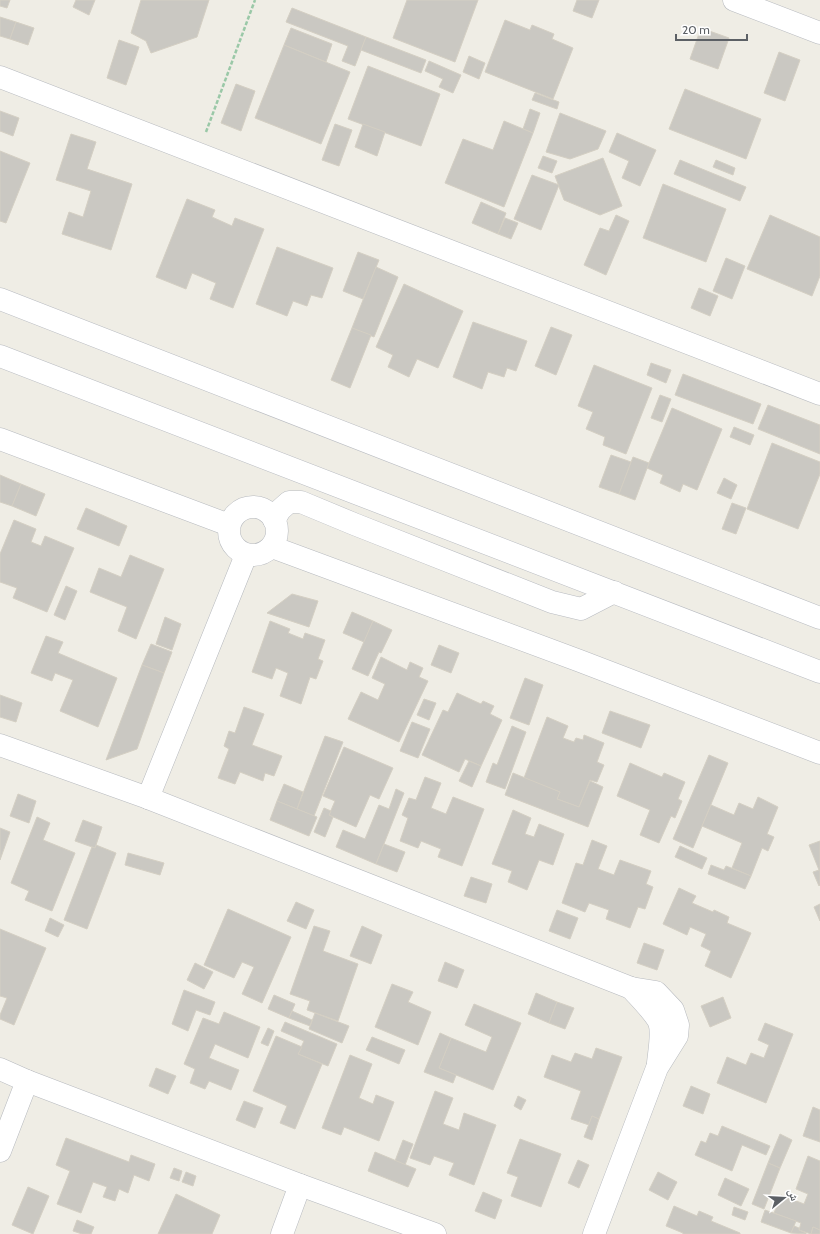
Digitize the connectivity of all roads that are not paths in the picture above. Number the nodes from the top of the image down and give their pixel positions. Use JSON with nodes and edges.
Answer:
{"nodes":[{"id":1,"x":734,"y":0,"type":"edge"},
{"id":2,"x":820,"y":33,"type":"edge"},
{"id":3,"x":0,"y":77,"type":"edge"},
{"id":4,"x":0,"y":299,"type":"edge"},
{"id":5,"x":0,"y":356,"type":"edge"},
{"id":6,"x":820,"y":394,"type":"edge"},
{"id":7,"x":0,"y":439,"type":"edge"},
{"id":8,"x":274,"y":520,"type":"junction"},
{"id":9,"x":229,"y":525,"type":"junction"},
{"id":10,"x":272,"y":547,"type":"junction"},
{"id":11,"x":246,"y":555,"type":"junction"},
{"id":12,"x":614,"y":592,"type":"junction"},
{"id":13,"x":820,"y":618,"type":"edge"},
{"id":14,"x":820,"y":672,"type":"edge"},
{"id":15,"x":0,"y":745,"type":"edge"},
{"id":16,"x":820,"y":753,"type":"edge"},
{"id":17,"x":148,"y":798,"type":"junction"},
{"id":18,"x":0,"y":1069,"type":"edge"},
{"id":19,"x":27,"y":1081,"type":"junction"},
{"id":20,"x":0,"y":1151,"type":"edge"},
{"id":21,"x":300,"y":1185,"type":"junction"},
{"id":22,"x":282,"y":1234,"type":"edge"},
{"id":23,"x":435,"y":1234,"type":"edge"},
{"id":24,"x":594,"y":1234,"type":"edge"}],
"edges":[{"from":1,"to":2,"type":"street"},
{"from":3,"to":6,"type":"street"},
{"from":4,"to":13,"type":"street"},
{"from":5,"to":12,"type":"street"},
{"from":7,"to":9,"type":"street"},
{"from":8,"to":9,"type":"street"},
{"from":8,"to":10,"type":"street"},
{"from":8,"to":12,"type":"street"},
{"from":9,"to":11,"type":"street"},
{"from":10,"to":11,"type":"street"},
{"from":10,"to":16,"type":"street"},
{"from":11,"to":17,"type":"street"},
{"from":12,"to":14,"type":"street"},
{"from":15,"to":17,"type":"street"},
{"from":17,"to":24,"type":"street"},
{"from":18,"to":19,"type":"street"},
{"from":19,"to":20,"type":"street"},
{"from":19,"to":21,"type":"street"},
{"from":21,"to":22,"type":"street"},
{"from":21,"to":23,"type":"street"}]}
